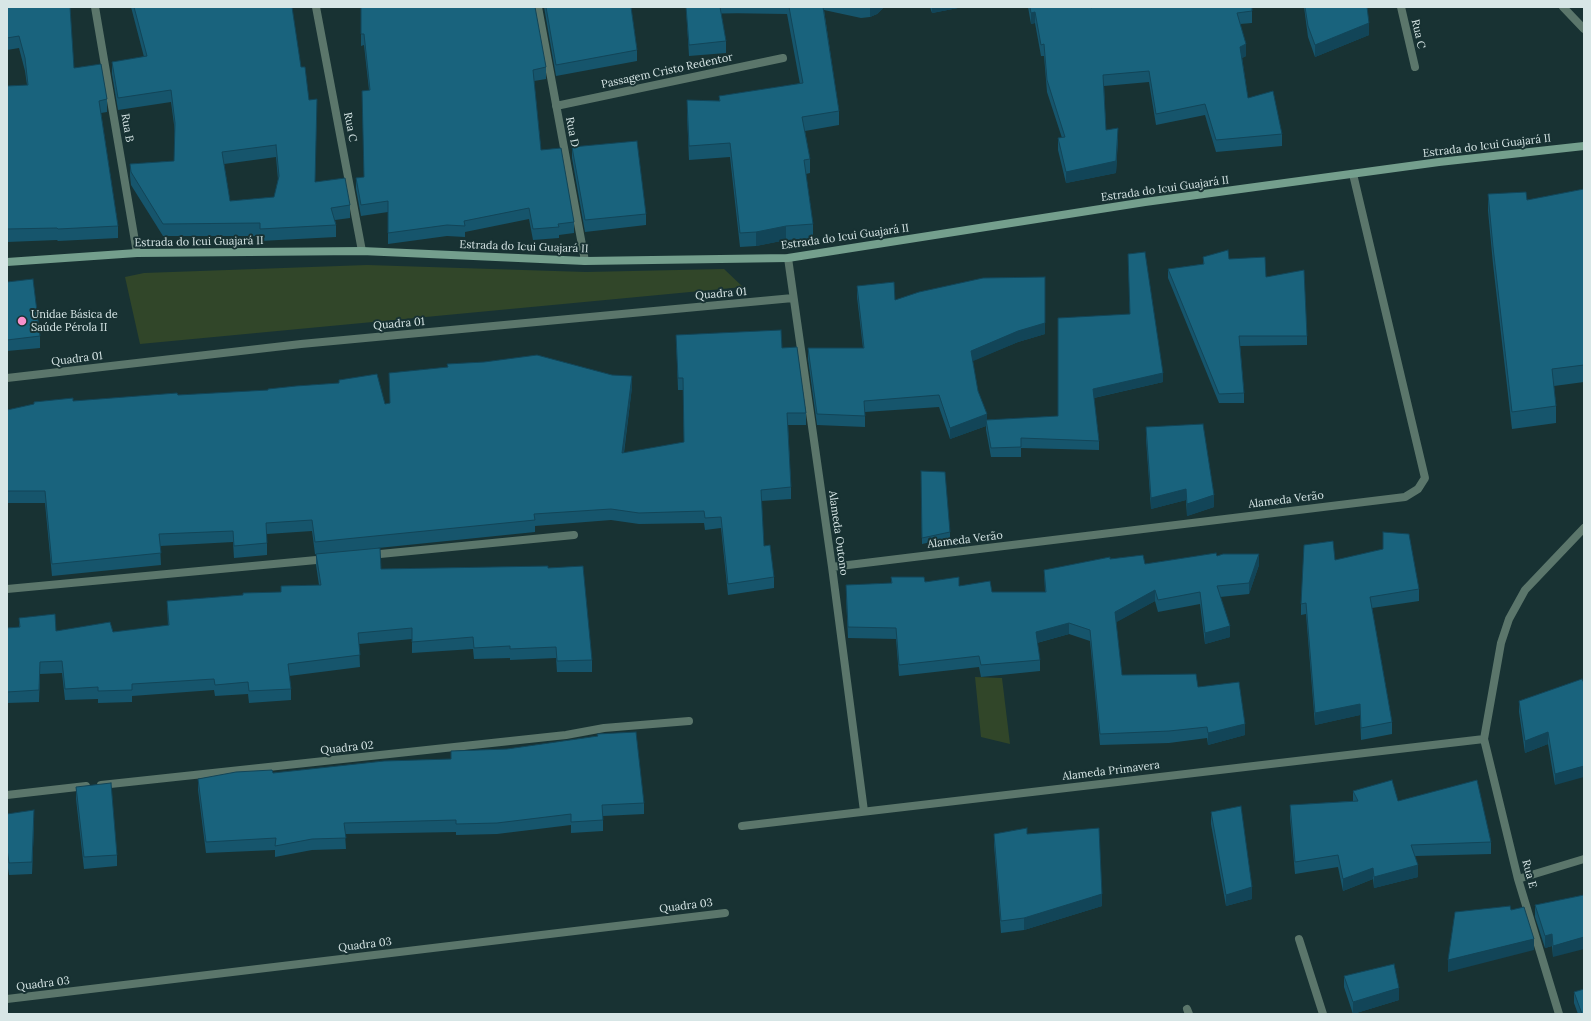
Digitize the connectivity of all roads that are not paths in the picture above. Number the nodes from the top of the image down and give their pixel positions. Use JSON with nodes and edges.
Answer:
{"nodes":[{"id":1,"x":95,"y":7,"type":"edge"},
{"id":2,"x":316,"y":7,"type":"edge"},
{"id":3,"x":538,"y":7,"type":"edge"},
{"id":4,"x":1400,"y":7,"type":"edge"},
{"id":5,"x":1563,"y":7,"type":"edge"},
{"id":6,"x":1584,"y":29,"type":"edge"},
{"id":7,"x":783,"y":58,"type":"dead end"},
{"id":8,"x":1415,"y":67,"type":"dead end"},
{"id":9,"x":556,"y":106,"type":"junction"},
{"id":10,"x":1584,"y":146,"type":"edge"},
{"id":11,"x":1353,"y":174,"type":"junction"},
{"id":12,"x":362,"y":252,"type":"junction"},
{"id":13,"x":137,"y":253,"type":"junction"},
{"id":14,"x":788,"y":258,"type":"junction"},
{"id":15,"x":585,"y":261,"type":"junction"},
{"id":16,"x":7,"y":262,"type":"edge"},
{"id":17,"x":793,"y":298,"type":"junction"},
{"id":18,"x":7,"y":378,"type":"edge"},
{"id":19,"x":1584,"y":528,"type":"edge"},
{"id":20,"x":574,"y":535,"type":"dead end"},
{"id":21,"x":362,"y":556,"type":"edge"},
{"id":22,"x":338,"y":558,"type":"edge"},
{"id":23,"x":832,"y":567,"type":"junction"},
{"id":24,"x":7,"y":589,"type":"edge"},
{"id":25,"x":689,"y":721,"type":"dead end"},
{"id":26,"x":1484,"y":739,"type":"junction"},
{"id":27,"x":7,"y":795,"type":"edge"},
{"id":28,"x":864,"y":811,"type":"junction"},
{"id":29,"x":742,"y":826,"type":"dead end"},
{"id":30,"x":1584,"y":859,"type":"edge"},
{"id":31,"x":1518,"y":879,"type":"junction"},
{"id":32,"x":725,"y":913,"type":"dead end"},
{"id":33,"x":1298,"y":939,"type":"dead end"},
{"id":34,"x":7,"y":1000,"type":"edge"},
{"id":35,"x":1323,"y":1014,"type":"edge"},
{"id":36,"x":1559,"y":1014,"type":"edge"}],
"edges":[{"from":1,"to":13,"type":"street","name":"Rua B"},
{"from":2,"to":12,"type":"street","name":"Rua C"},
{"from":3,"to":9,"type":"street","name":"Rua D"},
{"from":4,"to":8,"type":"street","name":"Rua C"},
{"from":5,"to":6,"type":"street"},
{"from":7,"to":9,"type":"street","name":"Passagem Cristo Redentor"},
{"from":9,"to":15,"type":"street","name":"Rua D"},
{"from":10,"to":11,"type":"main road","name":"Estrada do Icui Guajará II"},
{"from":11,"to":14,"type":"main road","name":"Estrada do Icui Guajará II"},
{"from":11,"to":23,"type":"street","name":"Alameda Verão"},
{"from":12,"to":13,"type":"main road","name":"Estrada do Icui Guajará II"},
{"from":12,"to":15,"type":"main road","name":"Estrada do Icui Guajará II"},
{"from":13,"to":16,"type":"main road","name":"Estrada do Icui Guajará II"},
{"from":14,"to":15,"type":"main road","name":"Estrada do Icui Guajará II"},
{"from":14,"to":17,"type":"street","name":"Alameda Outono"},
{"from":17,"to":18,"type":"street","name":"Quadra 01"},
{"from":17,"to":23,"type":"street","name":"Alameda Outono"},
{"from":19,"to":26,"type":"street"},
{"from":20,"to":21,"type":"street"},
{"from":22,"to":24,"type":"street"},
{"from":23,"to":28,"type":"street","name":"Alameda Outono"},
{"from":25,"to":27,"type":"street","name":"Quadra 02"},
{"from":26,"to":28,"type":"street","name":"Alameda Primavera"},
{"from":26,"to":31,"type":"street","name":"Rua E"},
{"from":28,"to":29,"type":"street","name":"Alameda Primavera"},
{"from":30,"to":31,"type":"street"},
{"from":31,"to":36,"type":"street","name":"Rua E"},
{"from":32,"to":34,"type":"street","name":"Quadra 03"},
{"from":33,"to":35,"type":"street"}]}
